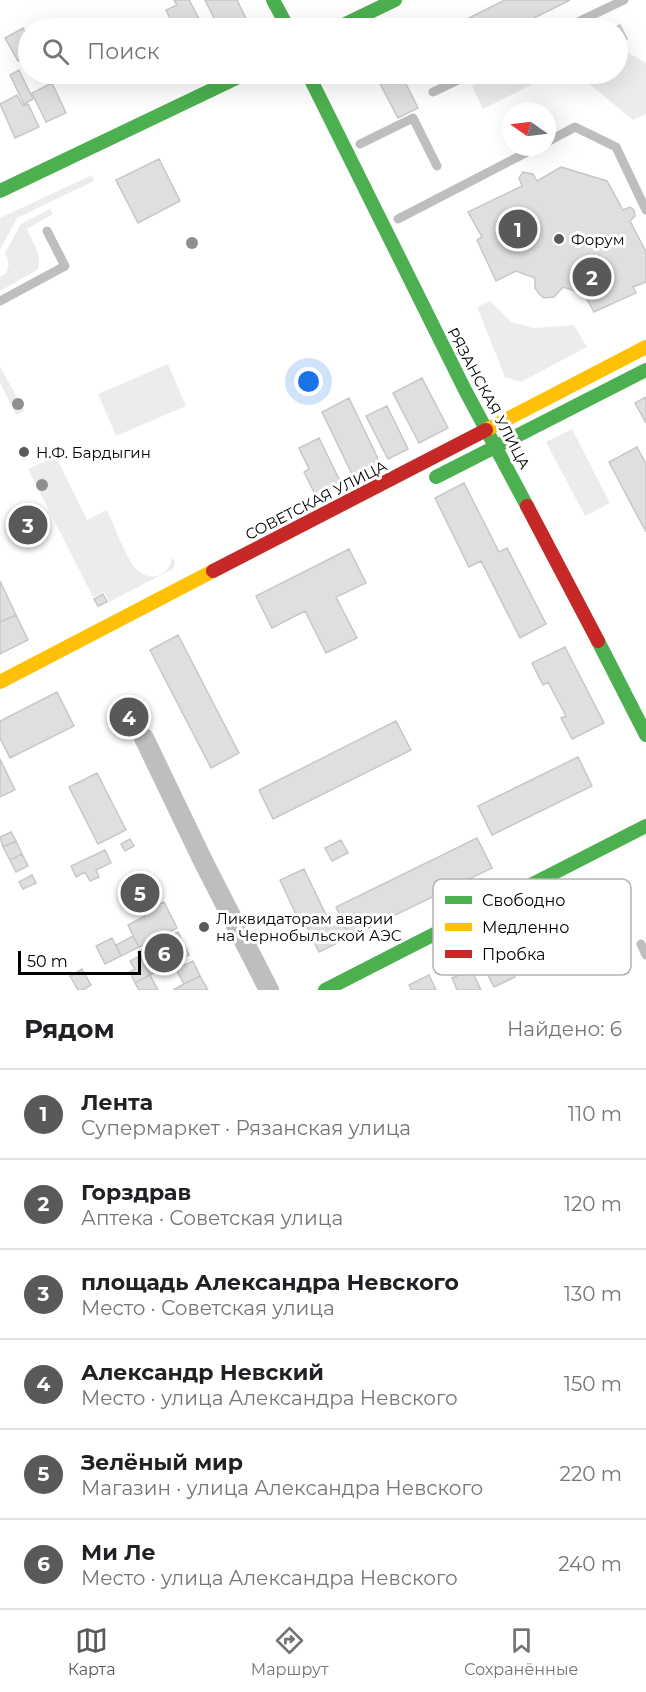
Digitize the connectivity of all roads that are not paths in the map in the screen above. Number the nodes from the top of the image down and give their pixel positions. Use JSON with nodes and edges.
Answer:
{"nodes":[{"id":1,"x":273,"y":0,"type":"edge"},
{"id":2,"x":395,"y":0,"type":"edge"},
{"id":3,"x":624,"y":0,"type":"edge"},
{"id":4,"x":283,"y":18,"type":"edge"},
{"id":5,"x":358,"y":18,"type":"edge"},
{"id":6,"x":586,"y":18,"type":"edge"},
{"id":7,"x":224,"y":84,"type":"edge"},
{"id":8,"x":314,"y":84,"type":"edge"},
{"id":9,"x":450,"y":84,"type":"edge"},
{"id":10,"x":433,"y":92,"type":"dead end"},
{"id":11,"x":556,"y":137,"type":"edge"},
{"id":12,"x":360,"y":144,"type":"dead end"},
{"id":13,"x":520,"y":156,"type":"edge"},
{"id":14,"x":437,"y":166,"type":"dead end"},
{"id":15,"x":0,"y":191,"type":"edge"},
{"id":16,"x":646,"y":210,"type":"edge"},
{"id":17,"x":398,"y":219,"type":"dead end"},
{"id":18,"x":47,"y":231,"type":"dead end"},
{"id":19,"x":0,"y":301,"type":"edge"},
{"id":20,"x":646,"y":347,"type":"edge"},
{"id":21,"x":646,"y":370,"type":"edge"},
{"id":22,"x":499,"y":418,"type":"junction"},
{"id":23,"x":486,"y":430,"type":"junction"},
{"id":24,"x":510,"y":439,"type":"junction"},
{"id":25,"x":496,"y":447,"type":"junction"},
{"id":26,"x":519,"y":454,"type":"dead end"},
{"id":27,"x":428,"y":482,"type":"dead end"},
{"id":28,"x":606,"y":626,"type":"dead end"},
{"id":29,"x":0,"y":682,"type":"edge"},
{"id":30,"x":646,"y":706,"type":"edge"},
{"id":31,"x":646,"y":735,"type":"edge"},
{"id":32,"x":144,"y":738,"type":"dead end"},
{"id":33,"x":646,"y":826,"type":"edge"},
{"id":34,"x":542,"y":879,"type":"edge"},
{"id":35,"x":433,"y":935,"type":"edge"},
{"id":36,"x":641,"y":944,"type":"dead end"},
{"id":37,"x":646,"y":955,"type":"edge"},
{"id":38,"x":269,"y":990,"type":"edge"},
{"id":39,"x":325,"y":990,"type":"edge"}],
"edges":[{"from":1,"to":4,"type":"main road"},
{"from":2,"to":5,"type":"main road"},
{"from":3,"to":6,"type":"lane"},
{"from":7,"to":15,"type":"main road"},
{"from":8,"to":23,"type":"main road","name":"РЯЗАНСКАЯ УЛИЦА"},
{"from":9,"to":10,"type":"lane"},
{"from":11,"to":16,"type":"lane"},
{"from":12,"to":14,"type":"lane"},
{"from":13,"to":17,"type":"lane"},
{"from":18,"to":19,"type":"lane"},
{"from":20,"to":22,"type":"main road","name":"СОВЕТСКАЯ УЛИЦА"},
{"from":21,"to":24,"type":"main road"},
{"from":22,"to":23,"type":"main road","name":"СОВЕТСКАЯ УЛИЦА"},
{"from":22,"to":24,"type":"main road","name":"РЯЗАНСКАЯ УЛИЦА"},
{"from":23,"to":25,"type":"main road","name":"РЯЗАНСКАЯ УЛИЦА"},
{"from":23,"to":29,"type":"main road","name":"СОВЕТСКАЯ УЛИЦА"},
{"from":24,"to":25,"type":"main road"},
{"from":24,"to":26,"type":"main road","name":"РЯЗАНСКАЯ УЛИЦА"},
{"from":25,"to":27,"type":"main road"},
{"from":25,"to":31,"type":"main road","name":"РЯЗАНСКАЯ УЛИЦА"},
{"from":28,"to":30,"type":"main road"},
{"from":32,"to":38,"type":"street"},
{"from":33,"to":34,"type":"main road"},
{"from":35,"to":39,"type":"main road"},
{"from":36,"to":37,"type":"lane"}]}
